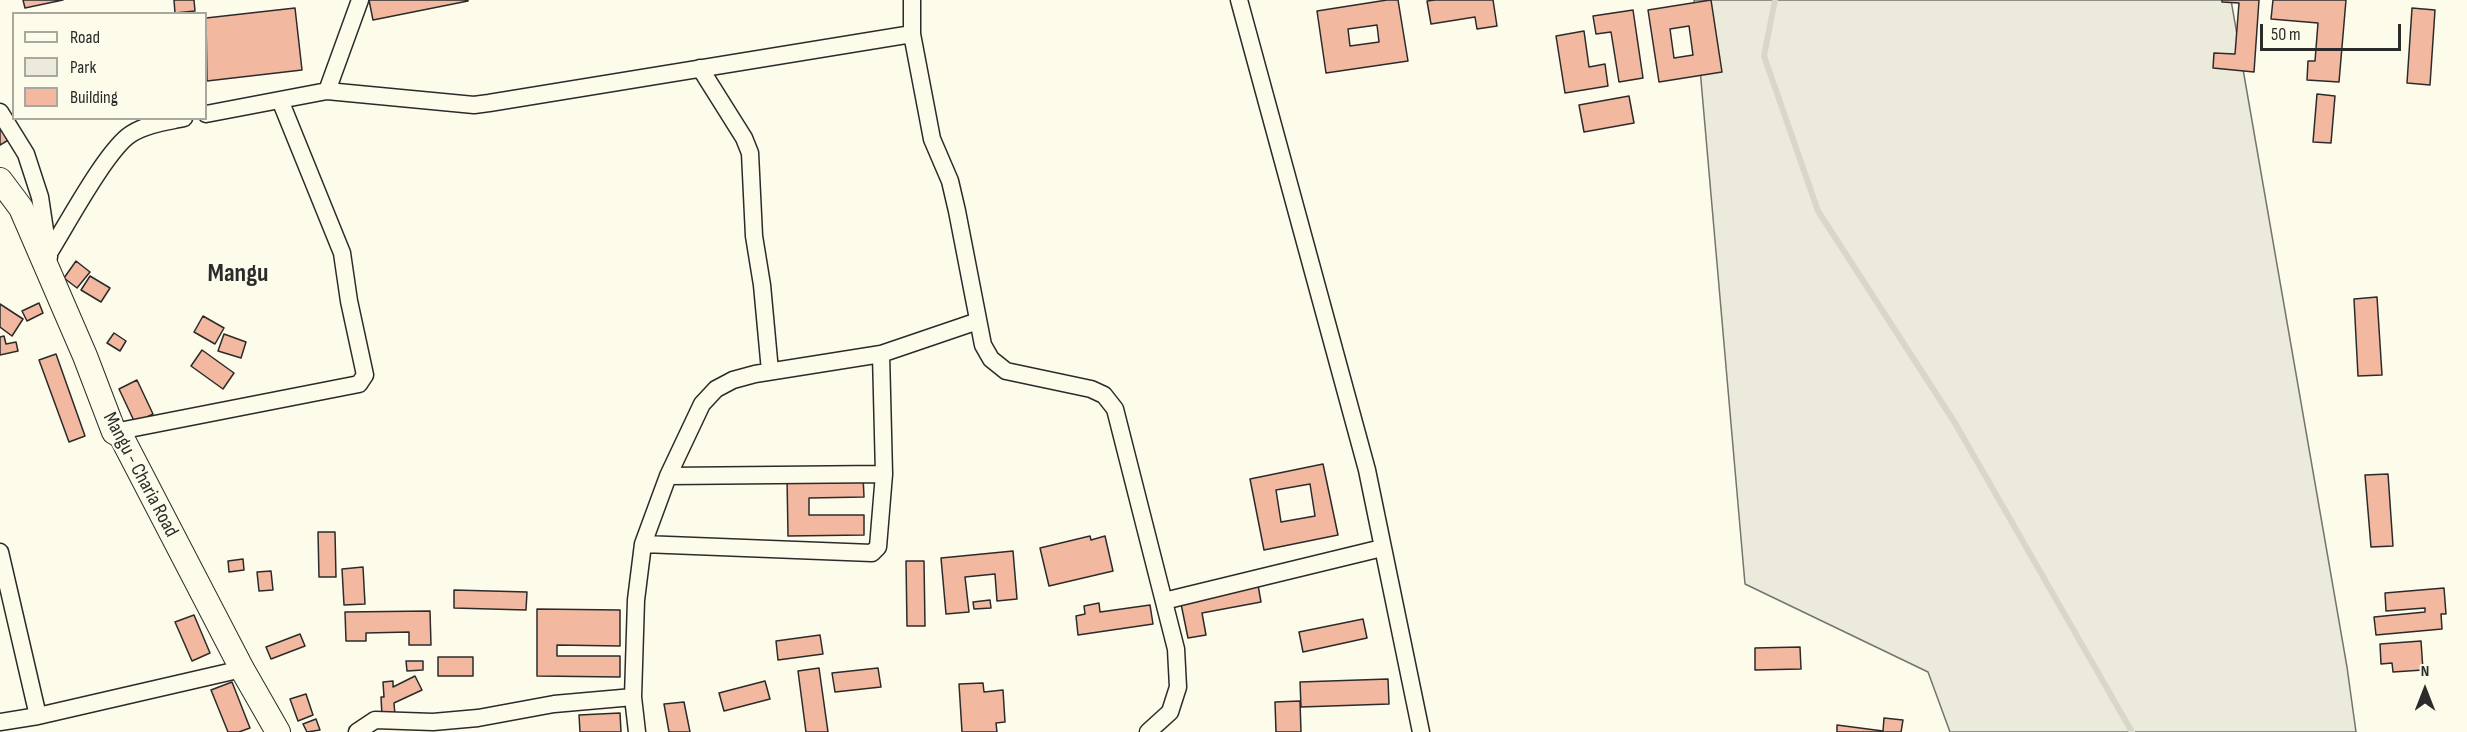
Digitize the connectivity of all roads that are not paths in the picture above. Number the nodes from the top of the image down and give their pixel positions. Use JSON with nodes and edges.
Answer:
{"nodes":[{"id":1,"x":360,"y":0,"type":"edge"},
{"id":2,"x":912,"y":0,"type":"edge"},
{"id":3,"x":1239,"y":0,"type":"edge"},
{"id":4,"x":912,"y":34,"type":"junction"},
{"id":5,"x":700,"y":68,"type":"junction"},
{"id":6,"x":327,"y":92,"type":"junction"},
{"id":7,"x":280,"y":100,"type":"junction"},
{"id":8,"x":0,"y":112,"type":"edge"},
{"id":9,"x":207,"y":114,"type":"edge"},
{"id":10,"x":174,"y":120,"type":"edge"},
{"id":11,"x":0,"y":180,"type":"edge"},
{"id":12,"x":49,"y":253,"type":"junction"},
{"id":13,"x":54,"y":285,"type":"junction"},
{"id":14,"x":978,"y":321,"type":"junction"},
{"id":15,"x":880,"y":354,"type":"junction"},
{"id":16,"x":770,"y":371,"type":"junction"},
{"id":17,"x":114,"y":432,"type":"junction"},
{"id":18,"x":884,"y":474,"type":"junction"},
{"id":19,"x":668,"y":476,"type":"junction"},
{"id":20,"x":643,"y":544,"type":"junction"},
{"id":21,"x":1382,"y":548,"type":"junction"},
{"id":22,"x":0,"y":552,"type":"edge"},
{"id":23,"x":1164,"y":601,"type":"junction"},
{"id":24,"x":242,"y":669,"type":"junction"},
{"id":25,"x":633,"y":698,"type":"junction"},
{"id":26,"x":38,"y":716,"type":"junction"},
{"id":27,"x":0,"y":722,"type":"edge"},
{"id":28,"x":278,"y":732,"type":"edge"},
{"id":29,"x":357,"y":732,"type":"edge"},
{"id":30,"x":637,"y":732,"type":"edge"},
{"id":31,"x":1148,"y":732,"type":"edge"},
{"id":32,"x":1421,"y":732,"type":"edge"}],
"edges":[{"from":1,"to":6,"type":"street"},
{"from":2,"to":4,"type":"street"},
{"from":3,"to":21,"type":"street"},
{"from":4,"to":5,"type":"street"},
{"from":4,"to":14,"type":"street"},
{"from":5,"to":6,"type":"street"},
{"from":5,"to":16,"type":"street"},
{"from":6,"to":7,"type":"street"},
{"from":7,"to":9,"type":"street"},
{"from":7,"to":17,"type":"street"},
{"from":8,"to":12,"type":"street"},
{"from":10,"to":12,"type":"street"},
{"from":11,"to":13,"type":"street","name":"Mangu - Charia Road"},
{"from":12,"to":13,"type":"street"},
{"from":13,"to":17,"type":"street","name":"Mangu - Charia Road"},
{"from":14,"to":15,"type":"street"},
{"from":14,"to":23,"type":"street"},
{"from":15,"to":16,"type":"street"},
{"from":15,"to":18,"type":"street"},
{"from":16,"to":19,"type":"street"},
{"from":17,"to":24,"type":"street","name":"Mangu - Charia Road"},
{"from":18,"to":19,"type":"street"},
{"from":18,"to":20,"type":"street"},
{"from":19,"to":20,"type":"street"},
{"from":20,"to":25,"type":"street"},
{"from":21,"to":23,"type":"street"},
{"from":21,"to":32,"type":"street"},
{"from":22,"to":26,"type":"street"},
{"from":23,"to":31,"type":"street"},
{"from":24,"to":26,"type":"street"},
{"from":24,"to":28,"type":"street","name":"Mangu - Charia Road"},
{"from":25,"to":29,"type":"street"},
{"from":25,"to":30,"type":"street"},
{"from":26,"to":27,"type":"street"}]}
